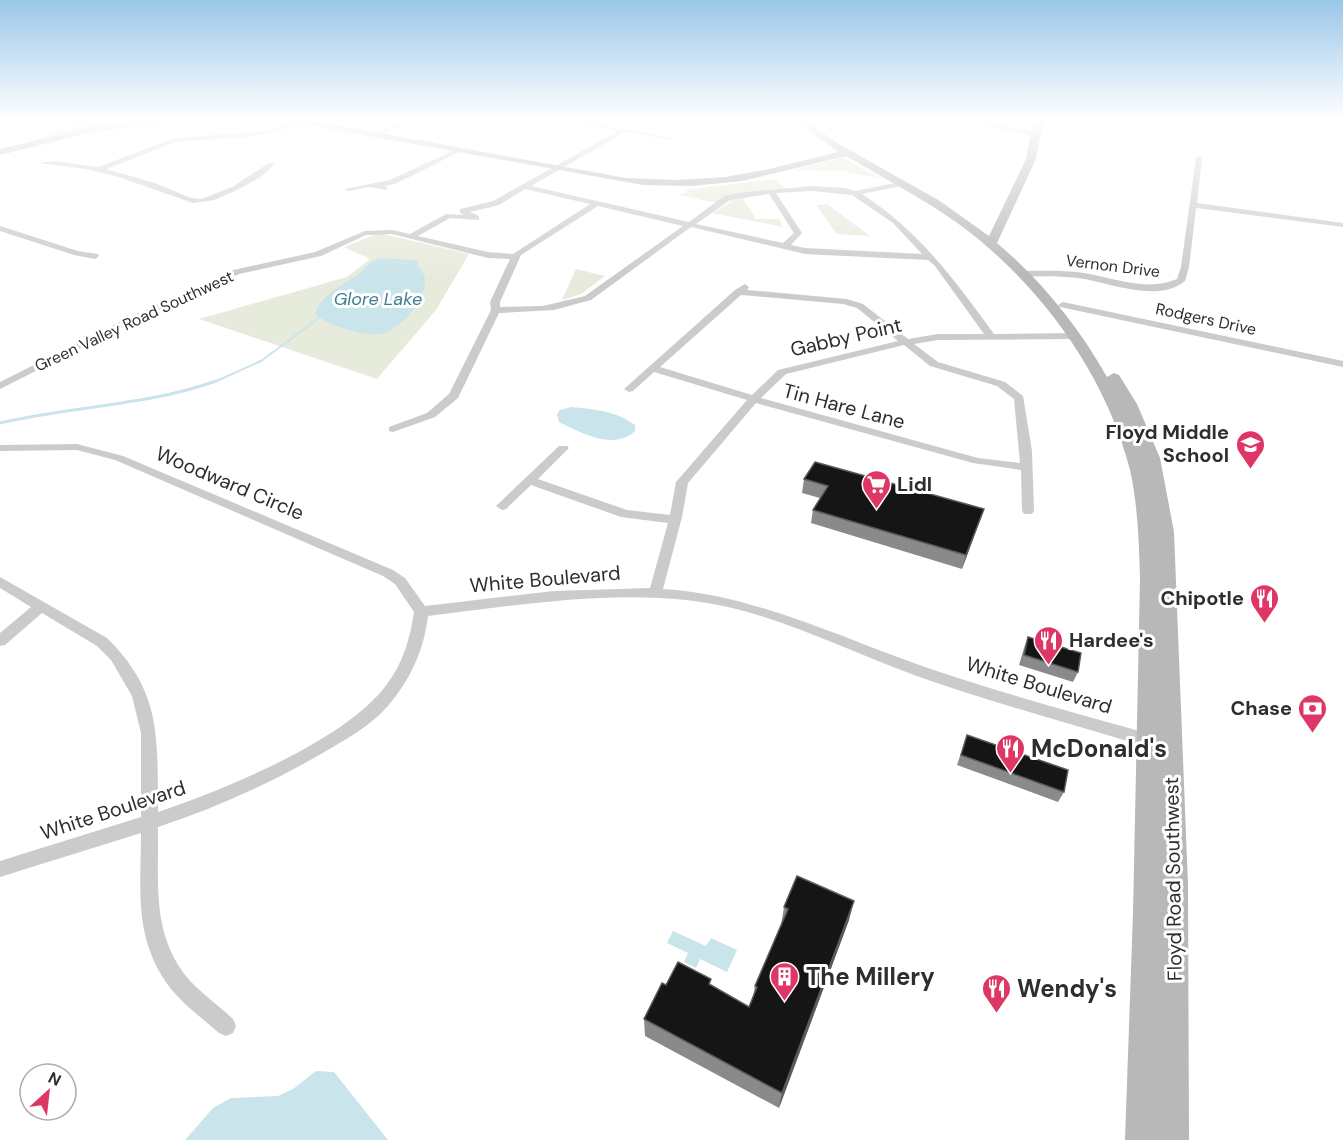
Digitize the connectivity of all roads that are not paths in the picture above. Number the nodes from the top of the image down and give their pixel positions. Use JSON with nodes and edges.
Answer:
{"nodes":[{"id":1,"x":106,"y":172,"type":"edge"},
{"id":2,"x":261,"y":172,"type":"edge"},
{"id":3,"x":413,"y":172,"type":"edge"},
{"id":4,"x":549,"y":172,"type":"edge"},
{"id":5,"x":579,"y":172,"type":"edge"},
{"id":6,"x":771,"y":172,"type":"edge"},
{"id":7,"x":883,"y":172,"type":"edge"},
{"id":8,"x":1025,"y":172,"type":"edge"},
{"id":9,"x":1197,"y":172,"type":"edge"},
{"id":10,"x":902,"y":183,"type":"junction"},
{"id":11,"x":525,"y":187,"type":"junction"},
{"id":12,"x":349,"y":189,"type":"dead end"},
{"id":13,"x":772,"y":192,"type":"junction"},
{"id":14,"x":855,"y":193,"type":"junction"},
{"id":15,"x":936,"y":202,"type":"junction"},
{"id":16,"x":597,"y":203,"type":"junction"},
{"id":17,"x":1194,"y":205,"type":"junction"},
{"id":18,"x":1003,"y":219,"type":"junction"},
{"id":19,"x":974,"y":220,"type":"junction"},
{"id":20,"x":690,"y":224,"type":"junction"},
{"id":21,"x":1343,"y":225,"type":"edge"},
{"id":22,"x":0,"y":228,"type":"edge"},
{"id":23,"x":413,"y":235,"type":"junction"},
{"id":24,"x":993,"y":240,"type":"junction"},
{"id":25,"x":785,"y":246,"type":"junction"},
{"id":26,"x":95,"y":256,"type":"dead end"},
{"id":27,"x":515,"y":256,"type":"junction"},
{"id":28,"x":928,"y":257,"type":"junction"},
{"id":29,"x":1017,"y":258,"type":"junction"},
{"id":30,"x":1028,"y":274,"type":"junction"},
{"id":31,"x":1063,"y":305,"type":"junction"},
{"id":32,"x":496,"y":310,"type":"junction"},
{"id":33,"x":991,"y":336,"type":"junction"},
{"id":34,"x":1073,"y":336,"type":"junction"},
{"id":35,"x":906,"y":342,"type":"junction"},
{"id":36,"x":1343,"y":364,"type":"edge"},
{"id":37,"x":654,"y":369,"type":"junction"},
{"id":38,"x":0,"y":386,"type":"edge"},
{"id":39,"x":629,"y":389,"type":"dead end"},
{"id":40,"x":754,"y":399,"type":"junction"},
{"id":41,"x":393,"y":429,"type":"dead end"},
{"id":42,"x":0,"y":448,"type":"edge"},
{"id":43,"x":563,"y":448,"type":"dead end"},
{"id":44,"x":1027,"y":467,"type":"junction"},
{"id":45,"x":529,"y":480,"type":"junction"},
{"id":46,"x":502,"y":506,"type":"dead end"},
{"id":47,"x":1028,"y":511,"type":"dead end"},
{"id":48,"x":675,"y":520,"type":"junction"},
{"id":49,"x":0,"y":582,"type":"edge"},
{"id":50,"x":655,"y":593,"type":"junction"},
{"id":51,"x":40,"y":607,"type":"junction"},
{"id":52,"x":421,"y":612,"type":"junction"},
{"id":53,"x":0,"y":641,"type":"edge"},
{"id":54,"x":1159,"y":744,"type":"junction"},
{"id":55,"x":150,"y":821,"type":"junction"},
{"id":56,"x":0,"y":869,"type":"edge"},
{"id":57,"x":226,"y":1026,"type":"dead end"},
{"id":58,"x":1141,"y":1140,"type":"edge"},
{"id":59,"x":1173,"y":1140,"type":"edge"}],
"edges":[{"from":1,"to":2,"type":"street"},
{"from":3,"to":12,"type":"street"},
{"from":4,"to":11,"type":"street"},
{"from":5,"to":6,"type":"main road"},
{"from":7,"to":10,"type":"main road","name":"Floyd Road Southwest"},
{"from":8,"to":18,"type":"main road"},
{"from":9,"to":17,"type":"street","name":"Vernon Drive"},
{"from":10,"to":14,"type":"street"},
{"from":10,"to":15,"type":"main road","name":"Floyd Road Southwest"},
{"from":11,"to":16,"type":"street"},
{"from":11,"to":23,"type":"street"},
{"from":13,"to":14,"type":"street"},
{"from":13,"to":20,"type":"street"},
{"from":13,"to":25,"type":"street"},
{"from":14,"to":28,"type":"street"},
{"from":15,"to":19,"type":"main road","name":"Floyd Road Southwest"},
{"from":15,"to":24,"type":"main road","name":"Floyd Road Southwest"},
{"from":16,"to":20,"type":"street"},
{"from":16,"to":27,"type":"street"},
{"from":17,"to":21,"type":"street"},
{"from":17,"to":30,"type":"street","name":"Vernon Drive"},
{"from":18,"to":19,"type":"main road"},
{"from":18,"to":24,"type":"main road"},
{"from":18,"to":29,"type":"main road"},
{"from":19,"to":24,"type":"main road","name":"Floyd Road Southwest"},
{"from":20,"to":25,"type":"street"},
{"from":20,"to":32,"type":"street"},
{"from":22,"to":26,"type":"street"},
{"from":23,"to":27,"type":"street","name":"Green Valley Road Southwest"},
{"from":23,"to":38,"type":"street","name":"Green Valley Road Southwest"},
{"from":24,"to":29,"type":"main road","name":"Floyd Road Southwest"},
{"from":24,"to":30,"type":"main road","name":"Floyd Road Southwest"},
{"from":25,"to":28,"type":"street"},
{"from":27,"to":32,"type":"street"},
{"from":28,"to":33,"type":"street"},
{"from":29,"to":30,"type":"main road","name":"Floyd Road Southwest"},
{"from":30,"to":31,"type":"main road","name":"Floyd Road Southwest"},
{"from":30,"to":34,"type":"main road","name":"Floyd Road Southwest"},
{"from":31,"to":36,"type":"street","name":"Rodgers Drive"},
{"from":31,"to":54,"type":"main road","name":"Floyd Road Southwest"},
{"from":32,"to":41,"type":"street"},
{"from":33,"to":34,"type":"street","name":"Gabby Point"},
{"from":33,"to":35,"type":"street","name":"Gabby Point"},
{"from":34,"to":54,"type":"main road","name":"Floyd Road Southwest"},
{"from":35,"to":37,"type":"street"},
{"from":35,"to":40,"type":"street","name":"Gabby Point"},
{"from":35,"to":44,"type":"street"},
{"from":37,"to":39,"type":"street"},
{"from":37,"to":40,"type":"street","name":"Tin Hare Lane"},
{"from":40,"to":44,"type":"street","name":"Tin Hare Lane"},
{"from":40,"to":48,"type":"street","name":"Gabby Point"},
{"from":42,"to":52,"type":"street","name":"Woodward Circle"},
{"from":43,"to":45,"type":"street"},
{"from":44,"to":47,"type":"street"},
{"from":45,"to":46,"type":"street"},
{"from":45,"to":48,"type":"street"},
{"from":48,"to":50,"type":"street","name":"Gabby Point"},
{"from":49,"to":51,"type":"street"},
{"from":50,"to":52,"type":"street","name":"White Boulevard"},
{"from":50,"to":54,"type":"street","name":"White Boulevard"},
{"from":51,"to":53,"type":"street"},
{"from":51,"to":55,"type":"street"},
{"from":52,"to":55,"type":"street","name":"White Boulevard"},
{"from":54,"to":58,"type":"main road","name":"Floyd Road Southwest"},
{"from":54,"to":59,"type":"main road","name":"Floyd Road Southwest"},
{"from":55,"to":56,"type":"street","name":"White Boulevard"},
{"from":55,"to":57,"type":"street"}]}
